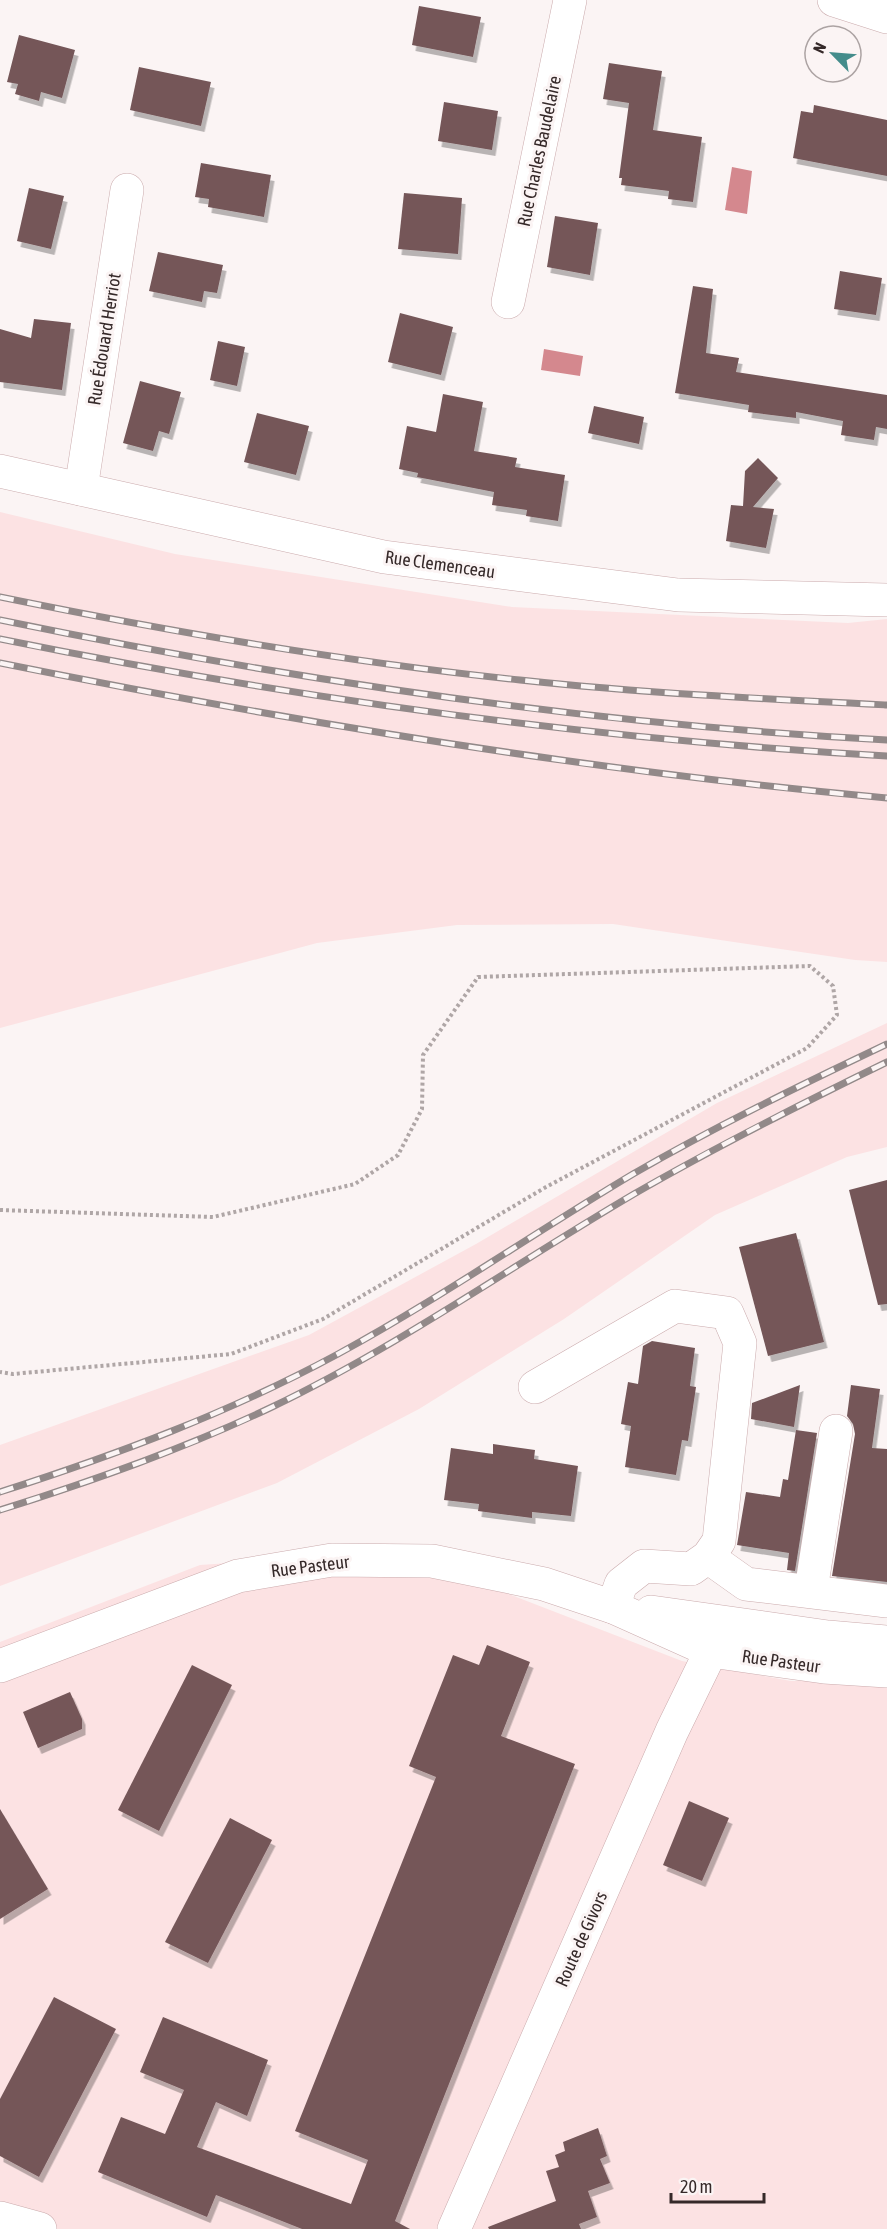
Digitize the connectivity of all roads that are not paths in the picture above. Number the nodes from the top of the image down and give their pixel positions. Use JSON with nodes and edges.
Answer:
{"nodes":[{"id":1,"x":570,"y":0,"type":"edge"},
{"id":2,"x":834,"y":0,"type":"edge"},
{"id":3,"x":887,"y":17,"type":"edge"},
{"id":4,"x":127,"y":190,"type":"dead end"},
{"id":5,"x":508,"y":302,"type":"dead end"},
{"id":6,"x":0,"y":471,"type":"edge"},
{"id":7,"x":81,"y":489,"type":"junction"},
{"id":8,"x":887,"y":600,"type":"edge"},
{"id":9,"x":536,"y":1387,"type":"dead end"},
{"id":10,"x":836,"y":1431,"type":"dead end"},
{"id":11,"x":708,"y":1557,"type":"junction"},
{"id":12,"x":811,"y":1590,"type":"junction"},
{"id":13,"x":887,"y":1601,"type":"edge"},
{"id":14,"x":613,"y":1607,"type":"junction"},
{"id":15,"x":887,"y":1641,"type":"edge"},
{"id":16,"x":51,"y":1646,"type":"junction"},
{"id":17,"x":711,"y":1651,"type":"junction"},
{"id":18,"x":0,"y":1666,"type":"edge"},
{"id":19,"x":0,"y":1671,"type":"edge"},
{"id":20,"x":887,"y":1671,"type":"edge"},
{"id":21,"x":0,"y":2218,"type":"edge"},
{"id":22,"x":40,"y":2229,"type":"edge"},
{"id":23,"x":454,"y":2229,"type":"edge"}],
"edges":[{"from":1,"to":5,"type":"street","name":"Rue Charles Baudelaire"},
{"from":2,"to":3,"type":"street"},
{"from":4,"to":7,"type":"street","name":"Rue Édouard Herriot"},
{"from":6,"to":7,"type":"street","name":"Rue Clemenceau"},
{"from":7,"to":8,"type":"street","name":"Rue Clemenceau"},
{"from":9,"to":11,"type":"street"},
{"from":10,"to":12,"type":"street"},
{"from":11,"to":12,"type":"street"},
{"from":11,"to":14,"type":"street"},
{"from":12,"to":13,"type":"street"},
{"from":14,"to":15,"type":"street","name":"Rue Pasteur"},
{"from":14,"to":16,"type":"street","name":"Rue Pasteur"},
{"from":14,"to":17,"type":"street","name":"Rue Pasteur"},
{"from":16,"to":18,"type":"street","name":"Rue Pasteur"},
{"from":16,"to":19,"type":"street","name":"Rue Pasteur"},
{"from":17,"to":20,"type":"street","name":"Rue Pasteur"},
{"from":17,"to":23,"type":"street","name":"Route de Givors"},
{"from":21,"to":22,"type":"street"}]}
